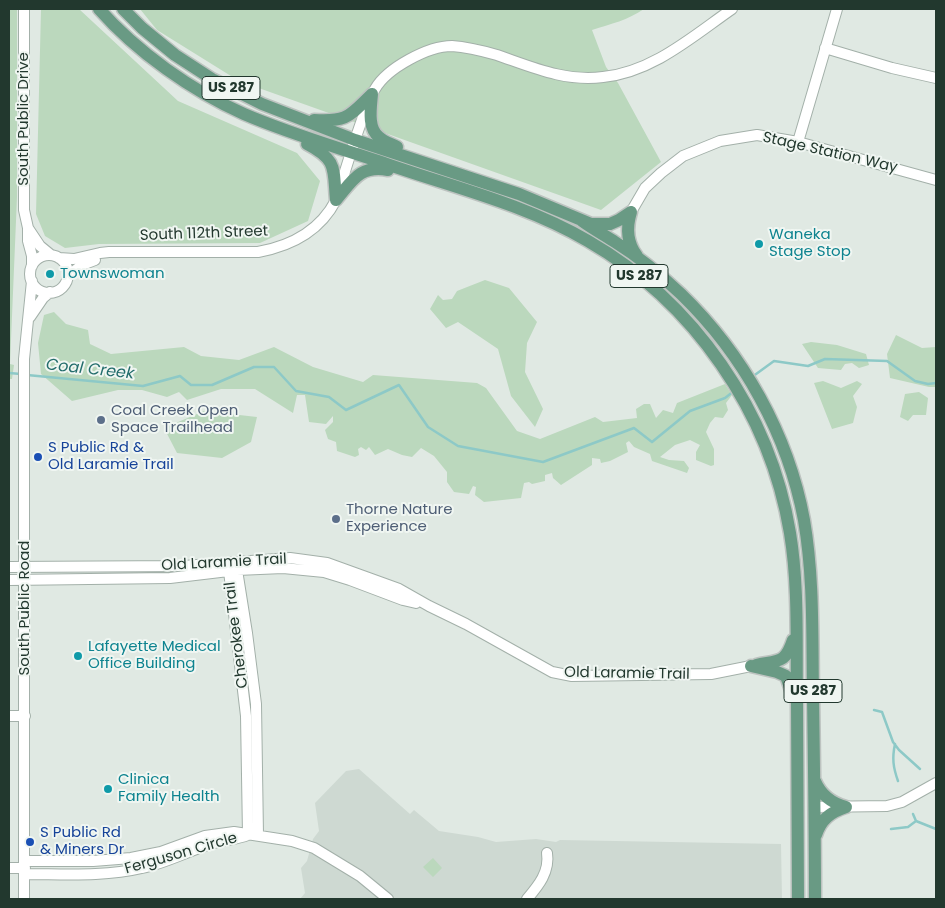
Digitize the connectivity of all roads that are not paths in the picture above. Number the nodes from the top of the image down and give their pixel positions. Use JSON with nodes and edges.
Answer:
{"nodes":[{"id":1,"x":24,"y":9,"type":"edge"},
{"id":2,"x":100,"y":9,"type":"edge"},
{"id":3,"x":123,"y":9,"type":"edge"},
{"id":4,"x":732,"y":9,"type":"edge"},
{"id":5,"x":837,"y":9,"type":"edge"},
{"id":6,"x":826,"y":48,"type":"junction"},
{"id":7,"x":936,"y":78,"type":"edge"},
{"id":8,"x":372,"y":94,"type":"junction"},
{"id":9,"x":301,"y":119,"type":"junction"},
{"id":10,"x":268,"y":124,"type":"junction"},
{"id":11,"x":355,"y":140,"type":"junction"},
{"id":12,"x":798,"y":142,"type":"junction"},
{"id":13,"x":352,"y":152,"type":"junction"},
{"id":14,"x":435,"y":166,"type":"junction"},
{"id":15,"x":412,"y":173,"type":"junction"},
{"id":16,"x":936,"y":180,"type":"edge"},
{"id":17,"x":336,"y":200,"type":"junction"},
{"id":18,"x":631,"y":212,"type":"junction"},
{"id":19,"x":582,"y":222,"type":"junction"},
{"id":20,"x":28,"y":228,"type":"junction"},
{"id":21,"x":122,"y":253,"type":"junction"},
{"id":22,"x":55,"y":256,"type":"junction"},
{"id":23,"x":641,"y":260,"type":"junction"},
{"id":24,"x":32,"y":266,"type":"junction"},
{"id":25,"x":68,"y":276,"type":"junction"},
{"id":26,"x":32,"y":281,"type":"junction"},
{"id":27,"x":50,"y":292,"type":"junction"},
{"id":28,"x":29,"y":318,"type":"junction"},
{"id":29,"x":9,"y":567,"type":"edge"},
{"id":30,"x":25,"y":568,"type":"junction"},
{"id":31,"x":233,"y":568,"type":"junction"},
{"id":32,"x":9,"y":580,"type":"edge"},
{"id":33,"x":25,"y":580,"type":"junction"},
{"id":34,"x":796,"y":629,"type":"junction"},
{"id":35,"x":751,"y":666,"type":"junction"},
{"id":36,"x":797,"y":710,"type":"junction"},
{"id":37,"x":9,"y":716,"type":"edge"},
{"id":38,"x":25,"y":716,"type":"junction"},
{"id":39,"x":814,"y":773,"type":"junction"},
{"id":40,"x":797,"y":781,"type":"junction"},
{"id":41,"x":936,"y":783,"type":"edge"},
{"id":42,"x":814,"y":807,"type":"junction"},
{"id":43,"x":846,"y":807,"type":"junction"},
{"id":44,"x":253,"y":835,"type":"junction"},
{"id":45,"x":815,"y":840,"type":"junction"},
{"id":46,"x":547,"y":854,"type":"dead end"},
{"id":47,"x":9,"y":868,"type":"edge"},
{"id":48,"x":24,"y":868,"type":"junction"},
{"id":49,"x":386,"y":898,"type":"edge"},
{"id":50,"x":24,"y":899,"type":"edge"},
{"id":51,"x":527,"y":899,"type":"edge"},
{"id":52,"x":798,"y":899,"type":"edge"},
{"id":53,"x":815,"y":899,"type":"edge"}],
"edges":[{"from":1,"to":20,"type":"street","name":"South Public Drive"},
{"from":2,"to":10,"type":"main road","number":"US 287"},
{"from":3,"to":9,"type":"main road","number":"US 287"},
{"from":4,"to":8,"type":"street","name":"South 112th Street"},
{"from":5,"to":6,"type":"street"},
{"from":6,"to":7,"type":"street"},
{"from":6,"to":12,"type":"street"},
{"from":8,"to":9,"type":"main road"},
{"from":8,"to":11,"type":"street","name":"South 112th Street"},
{"from":8,"to":14,"type":"main road"},
{"from":9,"to":11,"type":"main road","number":"US 287"},
{"from":10,"to":13,"type":"main road","number":"US 287"},
{"from":10,"to":17,"type":"main road"},
{"from":11,"to":13,"type":"street","name":"South 112th Street"},
{"from":11,"to":14,"type":"main road","number":"US 287"},
{"from":12,"to":16,"type":"street","name":"Stage Station Way"},
{"from":12,"to":18,"type":"street","name":"Stage Station Way"},
{"from":13,"to":15,"type":"main road","number":"US 287"},
{"from":13,"to":17,"type":"street","name":"South 112th Street"},
{"from":14,"to":19,"type":"main road","number":"US 287"},
{"from":15,"to":17,"type":"main road"},
{"from":15,"to":34,"type":"main road","number":"US 287"},
{"from":17,"to":21,"type":"street","name":"South 112th Street"},
{"from":18,"to":19,"type":"main road"},
{"from":18,"to":23,"type":"main road"},
{"from":19,"to":23,"type":"main road","number":"US 287"},
{"from":20,"to":22,"type":"street"},
{"from":20,"to":24,"type":"street"},
{"from":21,"to":22,"type":"street","name":"South 112th Street"},
{"from":21,"to":25,"type":"street","name":"South 112th Street"},
{"from":22,"to":24,"type":"street"},
{"from":22,"to":25,"type":"street"},
{"from":23,"to":39,"type":"main road","number":"US 287"},
{"from":24,"to":26,"type":"street"},
{"from":25,"to":27,"type":"street"},
{"from":26,"to":27,"type":"street"},
{"from":26,"to":28,"type":"street","name":"South Public Road"},
{"from":27,"to":28,"type":"street","name":"South Public Road"},
{"from":28,"to":30,"type":"street","name":"South Public Road"},
{"from":29,"to":30,"type":"street","name":"Old Laramie Trail"},
{"from":30,"to":31,"type":"street","name":"Old Laramie Trail"},
{"from":30,"to":33,"type":"street","name":"South Public Road"},
{"from":31,"to":33,"type":"street","name":"Old Laramie Trail"},
{"from":31,"to":35,"type":"street","name":"Old Laramie Trail"},
{"from":31,"to":44,"type":"street","name":"Cherokee Trail"},
{"from":32,"to":33,"type":"street","name":"Old Laramie Trail"},
{"from":33,"to":38,"type":"street","name":"South Public Road"},
{"from":34,"to":35,"type":"main road"},
{"from":34,"to":36,"type":"main road","number":"US 287"},
{"from":35,"to":36,"type":"main road"},
{"from":36,"to":40,"type":"main road","number":"US 287"},
{"from":37,"to":38,"type":"street"},
{"from":38,"to":48,"type":"street","name":"South Public Road"},
{"from":39,"to":42,"type":"main road","number":"US 287"},
{"from":39,"to":43,"type":"main road"},
{"from":40,"to":42,"type":"main road"},
{"from":40,"to":52,"type":"main road","number":"US 287"},
{"from":41,"to":43,"type":"street"},
{"from":42,"to":43,"type":"street"},
{"from":42,"to":45,"type":"main road","number":"US 287"},
{"from":43,"to":45,"type":"main road"},
{"from":44,"to":48,"type":"street","name":"Ferguson Circle"},
{"from":44,"to":49,"type":"street","name":"Ferguson Circle"},
{"from":45,"to":53,"type":"main road","number":"US 287"},
{"from":46,"to":51,"type":"street"},
{"from":47,"to":48,"type":"street","name":"Ferguson Circle"},
{"from":48,"to":50,"type":"street","name":"South Public Road"}]}
